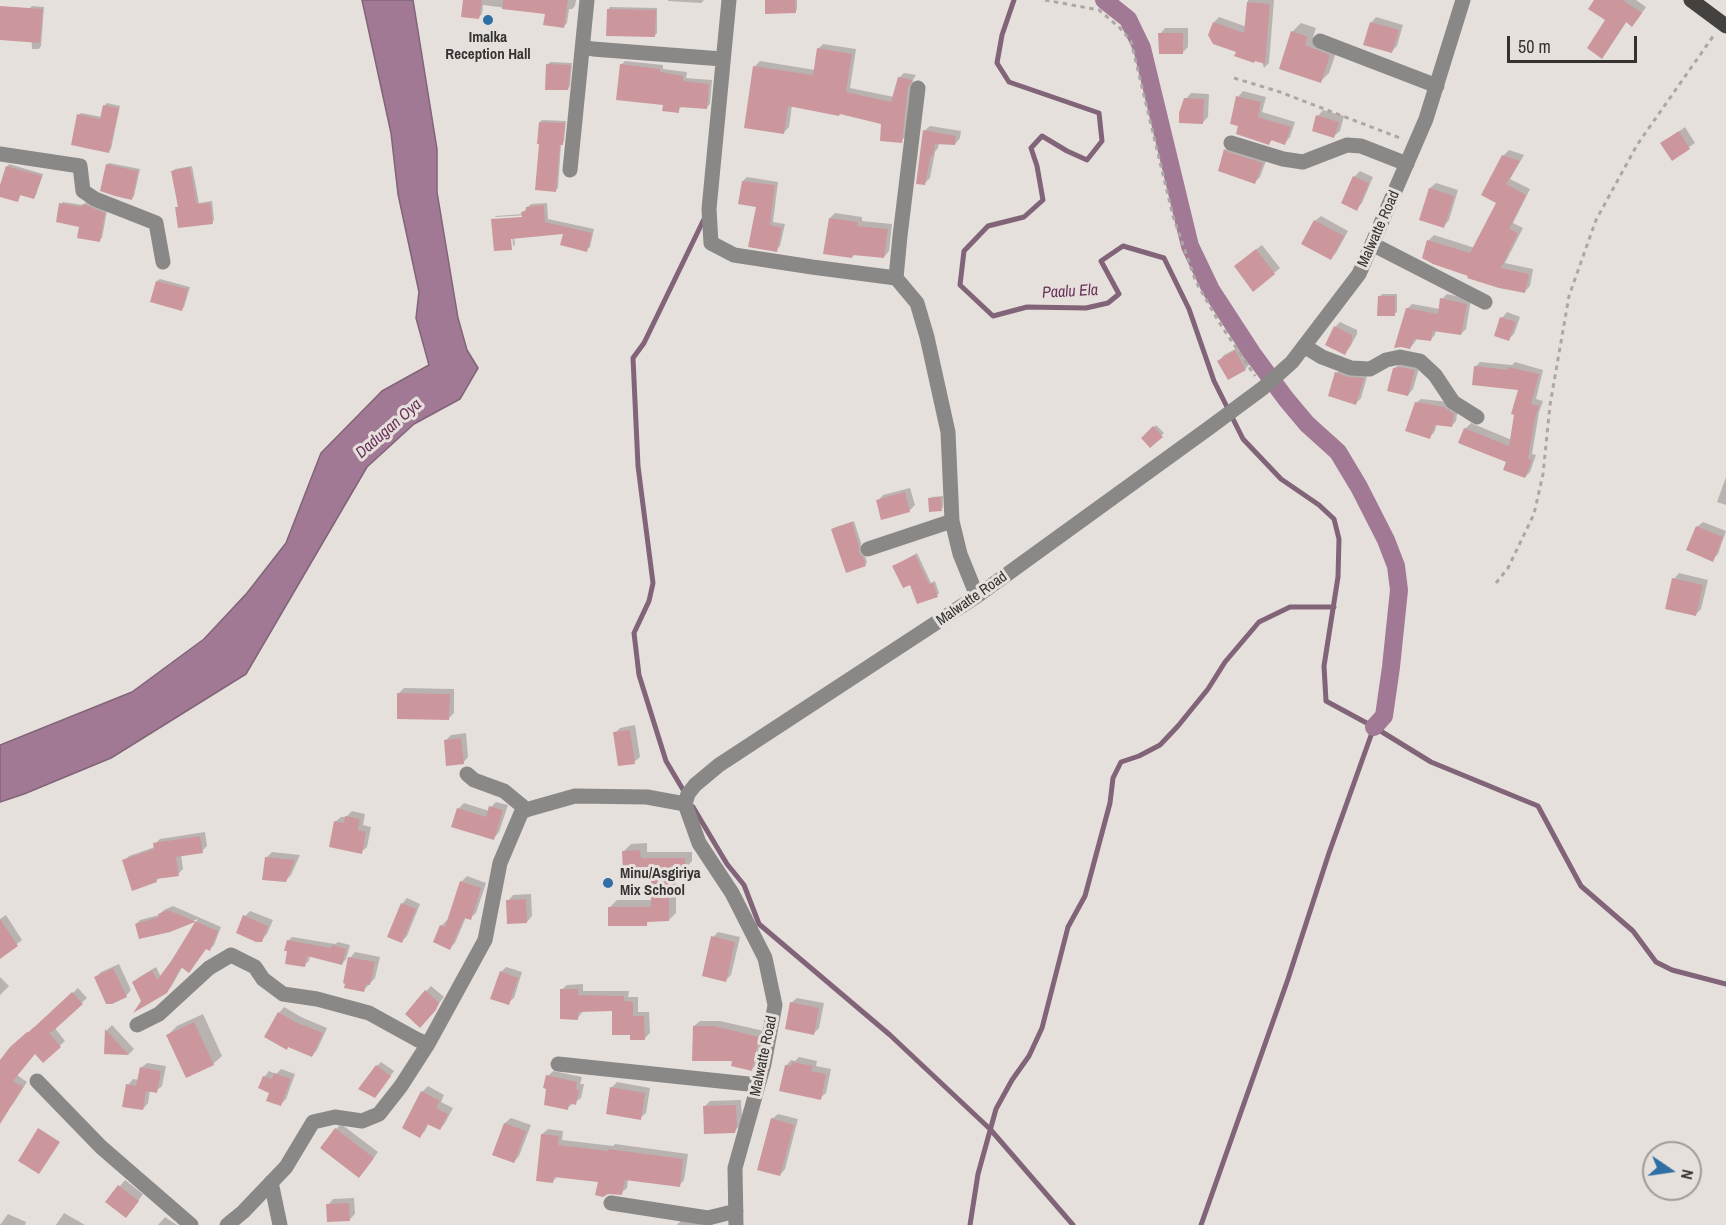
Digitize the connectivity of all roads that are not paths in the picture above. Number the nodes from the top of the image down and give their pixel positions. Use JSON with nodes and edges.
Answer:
{"nodes":[{"id":1,"x":587,"y":0,"type":"edge"},
{"id":2,"x":729,"y":0,"type":"edge"},
{"id":3,"x":1463,"y":0,"type":"edge"},
{"id":4,"x":1691,"y":0,"type":"edge"},
{"id":5,"x":1724,"y":25,"type":"edge"},
{"id":6,"x":1320,"y":41,"type":"dead end"},
{"id":7,"x":583,"y":46,"type":"junction"},
{"id":8,"x":722,"y":59,"type":"junction"},
{"id":9,"x":1437,"y":86,"type":"junction"},
{"id":10,"x":918,"y":88,"type":"dead end"},
{"id":11,"x":1231,"y":143,"type":"dead end"},
{"id":12,"x":0,"y":154,"type":"edge"},
{"id":13,"x":1407,"y":164,"type":"junction"},
{"id":14,"x":570,"y":170,"type":"dead end"},
{"id":15,"x":1372,"y":243,"type":"junction"},
{"id":16,"x":163,"y":262,"type":"dead end"},
{"id":17,"x":896,"y":278,"type":"junction"},
{"id":18,"x":1485,"y":302,"type":"dead end"},
{"id":19,"x":1304,"y":346,"type":"junction"},
{"id":20,"x":1477,"y":417,"type":"dead end"},
{"id":21,"x":952,"y":521,"type":"junction"},
{"id":22,"x":868,"y":549,"type":"dead end"},
{"id":23,"x":977,"y":596,"type":"junction"},
{"id":24,"x":467,"y":774,"type":"dead end"},
{"id":25,"x":685,"y":804,"type":"junction"},
{"id":26,"x":527,"y":810,"type":"junction"},
{"id":27,"x":137,"y":1025,"type":"dead end"},
{"id":28,"x":428,"y":1044,"type":"junction"},
{"id":29,"x":558,"y":1064,"type":"dead end"},
{"id":30,"x":37,"y":1081,"type":"dead end"},
{"id":31,"x":758,"y":1085,"type":"junction"},
{"id":32,"x":271,"y":1182,"type":"junction"},
{"id":33,"x":611,"y":1203,"type":"dead end"},
{"id":34,"x":736,"y":1218,"type":"edge"},
{"id":35,"x":191,"y":1225,"type":"edge"},
{"id":36,"x":227,"y":1225,"type":"edge"},
{"id":37,"x":280,"y":1225,"type":"edge"}],
"edges":[{"from":1,"to":7,"type":"street"},
{"from":2,"to":8,"type":"street"},
{"from":3,"to":9,"type":"street","name":"Malwatte Road"},
{"from":4,"to":5,"type":"main road"},
{"from":6,"to":9,"type":"street"},
{"from":7,"to":8,"type":"street"},
{"from":7,"to":14,"type":"street"},
{"from":8,"to":17,"type":"street"},
{"from":9,"to":13,"type":"street","name":"Malwatte Road"},
{"from":10,"to":17,"type":"street"},
{"from":11,"to":13,"type":"street"},
{"from":12,"to":16,"type":"street"},
{"from":13,"to":15,"type":"street","name":"Malwatte Road"},
{"from":15,"to":18,"type":"street"},
{"from":15,"to":19,"type":"street","name":"Malwatte Road"},
{"from":17,"to":21,"type":"street"},
{"from":19,"to":20,"type":"street"},
{"from":19,"to":23,"type":"street","name":"Malwatte Road"},
{"from":21,"to":22,"type":"street"},
{"from":21,"to":23,"type":"street"},
{"from":23,"to":25,"type":"street","name":"Malwatte Road"},
{"from":24,"to":26,"type":"street"},
{"from":25,"to":26,"type":"street"},
{"from":25,"to":31,"type":"street","name":"Malwatte Road"},
{"from":26,"to":28,"type":"street"},
{"from":27,"to":28,"type":"street"},
{"from":28,"to":32,"type":"street"},
{"from":29,"to":31,"type":"street"},
{"from":30,"to":35,"type":"street"},
{"from":31,"to":34,"type":"street","name":"Malwatte Road"},
{"from":32,"to":36,"type":"street"},
{"from":32,"to":37,"type":"street"},
{"from":33,"to":34,"type":"street"}]}
